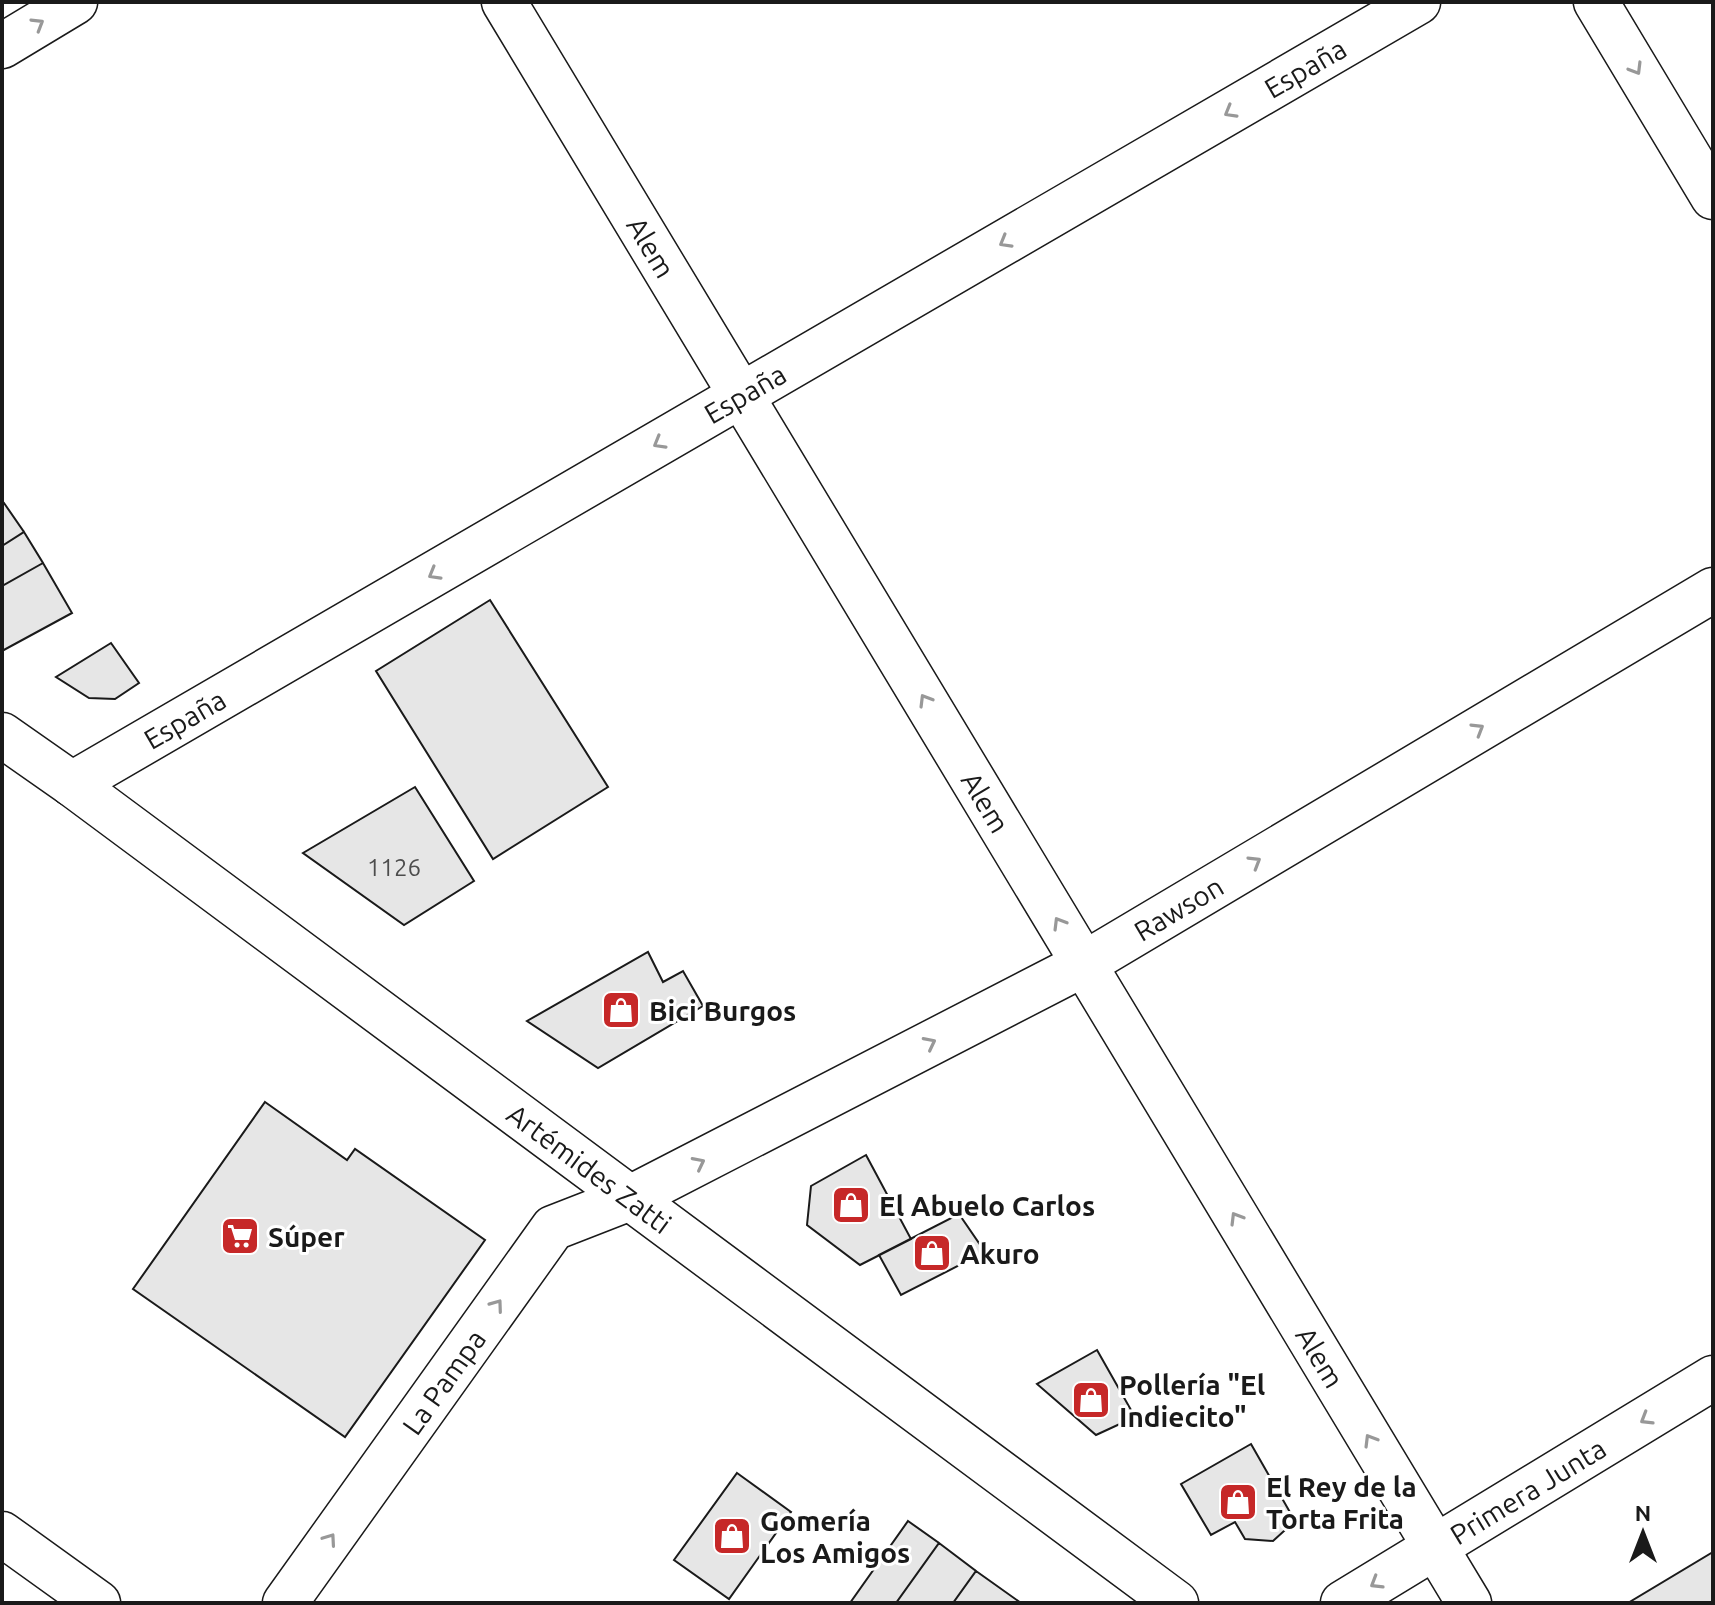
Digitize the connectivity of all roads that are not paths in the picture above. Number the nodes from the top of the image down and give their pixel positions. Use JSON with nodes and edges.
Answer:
{"nodes":[{"id":1,"x":75,"y":2,"type":"edge"},
{"id":2,"x":504,"y":2,"type":"edge"},
{"id":3,"x":1418,"y":2,"type":"edge"},
{"id":4,"x":1596,"y":2,"type":"edge"},
{"id":5,"x":2,"y":46,"type":"edge"},
{"id":6,"x":1713,"y":197,"type":"edge"},
{"id":7,"x":741,"y":396,"type":"junction"},
{"id":8,"x":1713,"y":590,"type":"edge"},
{"id":9,"x":2,"y":735,"type":"edge"},
{"id":10,"x":72,"y":784,"type":"junction"},
{"id":11,"x":1084,"y":964,"type":"junction"},
{"id":12,"x":630,"y":1198,"type":"junction"},
{"id":13,"x":1713,"y":1378,"type":"edge"},
{"id":14,"x":2,"y":1534,"type":"edge"},
{"id":15,"x":1435,"y":1547,"type":"junction"},
{"id":16,"x":98,"y":1603,"type":"edge"},
{"id":17,"x":285,"y":1603,"type":"edge"},
{"id":18,"x":1176,"y":1603,"type":"edge"},
{"id":19,"x":1343,"y":1603,"type":"edge"},
{"id":20,"x":1469,"y":1603,"type":"edge"}],
"edges":[{"from":5,"to":1,"type":"street","one_way":true},
{"from":2,"to":7,"type":"street","name":"Alem"},
{"from":3,"to":7,"type":"street","name":"España","one_way":true},
{"from":4,"to":6,"type":"street","one_way":true},
{"from":7,"to":10,"type":"street","name":"España","one_way":true},
{"from":11,"to":7,"type":"street","name":"Alem","one_way":true},
{"from":11,"to":8,"type":"street","name":"Rawson","one_way":true},
{"from":9,"to":10,"type":"street","name":"Artémides Zatti"},
{"from":10,"to":12,"type":"street","name":"Artémides Zatti"},
{"from":12,"to":11,"type":"street","name":"Rawson","one_way":true},
{"from":15,"to":11,"type":"street","name":"Alem","one_way":true},
{"from":17,"to":12,"type":"street","name":"La Pampa","one_way":true},
{"from":12,"to":18,"type":"street","name":"Artémides Zatti"},
{"from":13,"to":15,"type":"street","name":"Primera Junta","one_way":true},
{"from":14,"to":16,"type":"street"},
{"from":15,"to":19,"type":"street","name":"Primera Junta","one_way":true},
{"from":15,"to":20,"type":"street","name":"Alem"}]}
